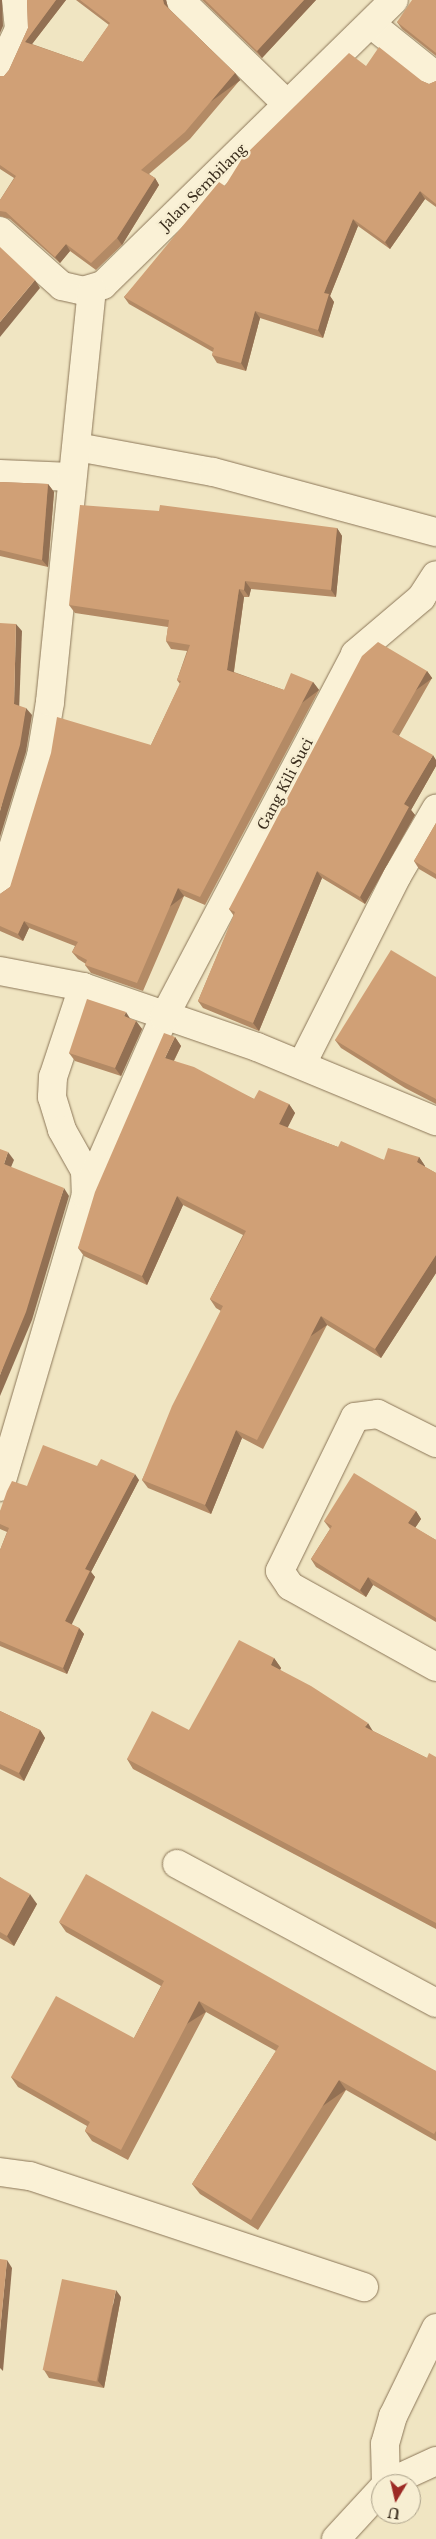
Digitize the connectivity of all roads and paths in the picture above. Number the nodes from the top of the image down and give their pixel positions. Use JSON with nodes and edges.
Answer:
{"nodes":[{"id":1,"x":16,"y":0,"type":"edge"},
{"id":2,"x":180,"y":0,"type":"edge"},
{"id":3,"x":394,"y":0,"type":"edge"},
{"id":4,"x":371,"y":24,"type":"junction"},
{"id":5,"x":0,"y":70,"type":"edge"},
{"id":6,"x":436,"y":76,"type":"edge"},
{"id":7,"x":287,"y":104,"type":"junction"},
{"id":8,"x":0,"y":232,"type":"edge"},
{"id":9,"x":92,"y":290,"type":"junction"},
{"id":10,"x":77,"y":447,"type":"junction"},
{"id":11,"x":0,"y":474,"type":"edge"},
{"id":12,"x":72,"y":477,"type":"junction"},
{"id":13,"x":436,"y":532,"type":"edge"},
{"id":14,"x":436,"y":575,"type":"edge"},
{"id":15,"x":436,"y":809,"type":"edge"},
{"id":16,"x":0,"y":890,"type":"edge"},
{"id":17,"x":0,"y":971,"type":"edge"},
{"id":18,"x":82,"y":987,"type":"junction"},
{"id":19,"x":164,"y":1017,"type":"junction"},
{"id":20,"x":302,"y":1064,"type":"junction"},
{"id":21,"x":436,"y":1121,"type":"edge"},
{"id":22,"x":86,"y":1195,"type":"junction"},
{"id":23,"x":436,"y":1443,"type":"edge"},
{"id":24,"x":0,"y":1485,"type":"edge"},
{"id":25,"x":436,"y":1667,"type":"edge"},
{"id":26,"x":177,"y":1864,"type":"dead end"},
{"id":27,"x":436,"y":2003,"type":"edge"},
{"id":28,"x":0,"y":2172,"type":"edge"},
{"id":29,"x":364,"y":2288,"type":"dead end"},
{"id":30,"x":436,"y":2328,"type":"edge"},
{"id":31,"x":436,"y":2461,"type":"edge"},
{"id":32,"x":371,"y":2501,"type":"edge"},
{"id":33,"x":336,"y":2539,"type":"edge"}],
"edges":[{"from":1,"to":5,"type":"street"},
{"from":2,"to":7,"type":"street"},
{"from":3,"to":4,"type":"street","name":"Jalan Sembilang"},
{"from":4,"to":6,"type":"street"},
{"from":4,"to":7,"type":"street","name":"Jalan Sembilang"},
{"from":7,"to":9,"type":"street","name":"Jalan Sembilang"},
{"from":8,"to":9,"type":"street"},
{"from":9,"to":10,"type":"street"},
{"from":10,"to":12,"type":"street"},
{"from":10,"to":13,"type":"street"},
{"from":11,"to":12,"type":"street"},
{"from":12,"to":16,"type":"street"},
{"from":14,"to":19,"type":"street","name":"Gang Kili Suci"},
{"from":15,"to":20,"type":"street"},
{"from":17,"to":18,"type":"street"},
{"from":18,"to":19,"type":"street"},
{"from":18,"to":22,"type":"street"},
{"from":19,"to":20,"type":"street"},
{"from":19,"to":22,"type":"street","name":"Gang Kili Suci"},
{"from":20,"to":21,"type":"street"},
{"from":22,"to":24,"type":"street"},
{"from":23,"to":25,"type":"street"},
{"from":26,"to":27,"type":"street"},
{"from":28,"to":29,"type":"street"},
{"from":30,"to":31,"type":"street"},
{"from":32,"to":33,"type":"street"}]}
